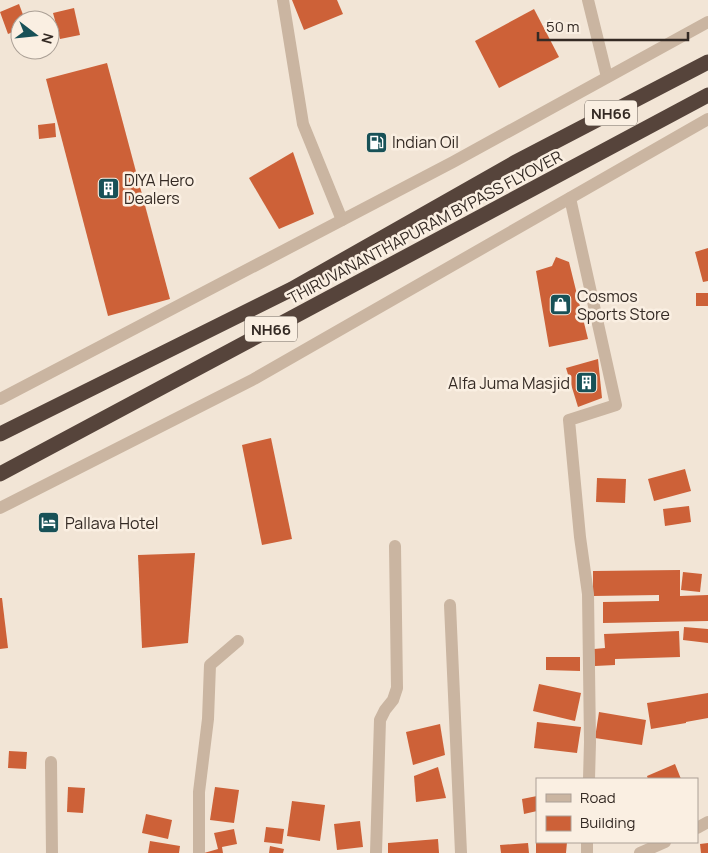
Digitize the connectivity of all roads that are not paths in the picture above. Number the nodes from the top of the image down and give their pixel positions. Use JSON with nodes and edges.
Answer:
{"nodes":[{"id":1,"x":283,"y":0,"type":"edge"},
{"id":2,"x":588,"y":0,"type":"edge"},
{"id":3,"x":708,"y":22,"type":"edge"},
{"id":4,"x":708,"y":62,"type":"edge"},
{"id":5,"x":607,"y":77,"type":"junction"},
{"id":6,"x":708,"y":95,"type":"edge"},
{"id":7,"x":708,"y":120,"type":"edge"},
{"id":8,"x":570,"y":198,"type":"junction"},
{"id":9,"x":342,"y":220,"type":"junction"},
{"id":10,"x":0,"y":399,"type":"edge"},
{"id":11,"x":0,"y":434,"type":"edge"},
{"id":12,"x":0,"y":474,"type":"edge"},
{"id":13,"x":0,"y":508,"type":"edge"},
{"id":14,"x":395,"y":546,"type":"dead end"},
{"id":15,"x":450,"y":605,"type":"dead end"},
{"id":16,"x":238,"y":641,"type":"dead end"},
{"id":17,"x":51,"y":762,"type":"dead end"},
{"id":18,"x":589,"y":778,"type":"edge"},
{"id":19,"x":663,"y":843,"type":"edge"},
{"id":20,"x":52,"y":853,"type":"edge"},
{"id":21,"x":199,"y":853,"type":"edge"},
{"id":22,"x":376,"y":853,"type":"edge"},
{"id":23,"x":461,"y":853,"type":"edge"},
{"id":24,"x":640,"y":853,"type":"edge"}],
"edges":[{"from":1,"to":9,"type":"street"},
{"from":2,"to":5,"type":"street"},
{"from":3,"to":5,"type":"street"},
{"from":4,"to":11,"type":"highway","name":"THIRUVANANTHAPURAM BYPASS FLYOVER","number":"NH66"},
{"from":5,"to":9,"type":"street"},
{"from":6,"to":12,"type":"highway","name":"THIRUVANANTHAPURAM BYPASS FLYOVER","number":"NH66"},
{"from":7,"to":8,"type":"street"},
{"from":8,"to":13,"type":"street"},
{"from":8,"to":18,"type":"street"},
{"from":9,"to":10,"type":"street"},
{"from":14,"to":22,"type":"street"},
{"from":15,"to":23,"type":"street"},
{"from":16,"to":21,"type":"street"},
{"from":17,"to":20,"type":"street"},
{"from":19,"to":24,"type":"street"}]}
